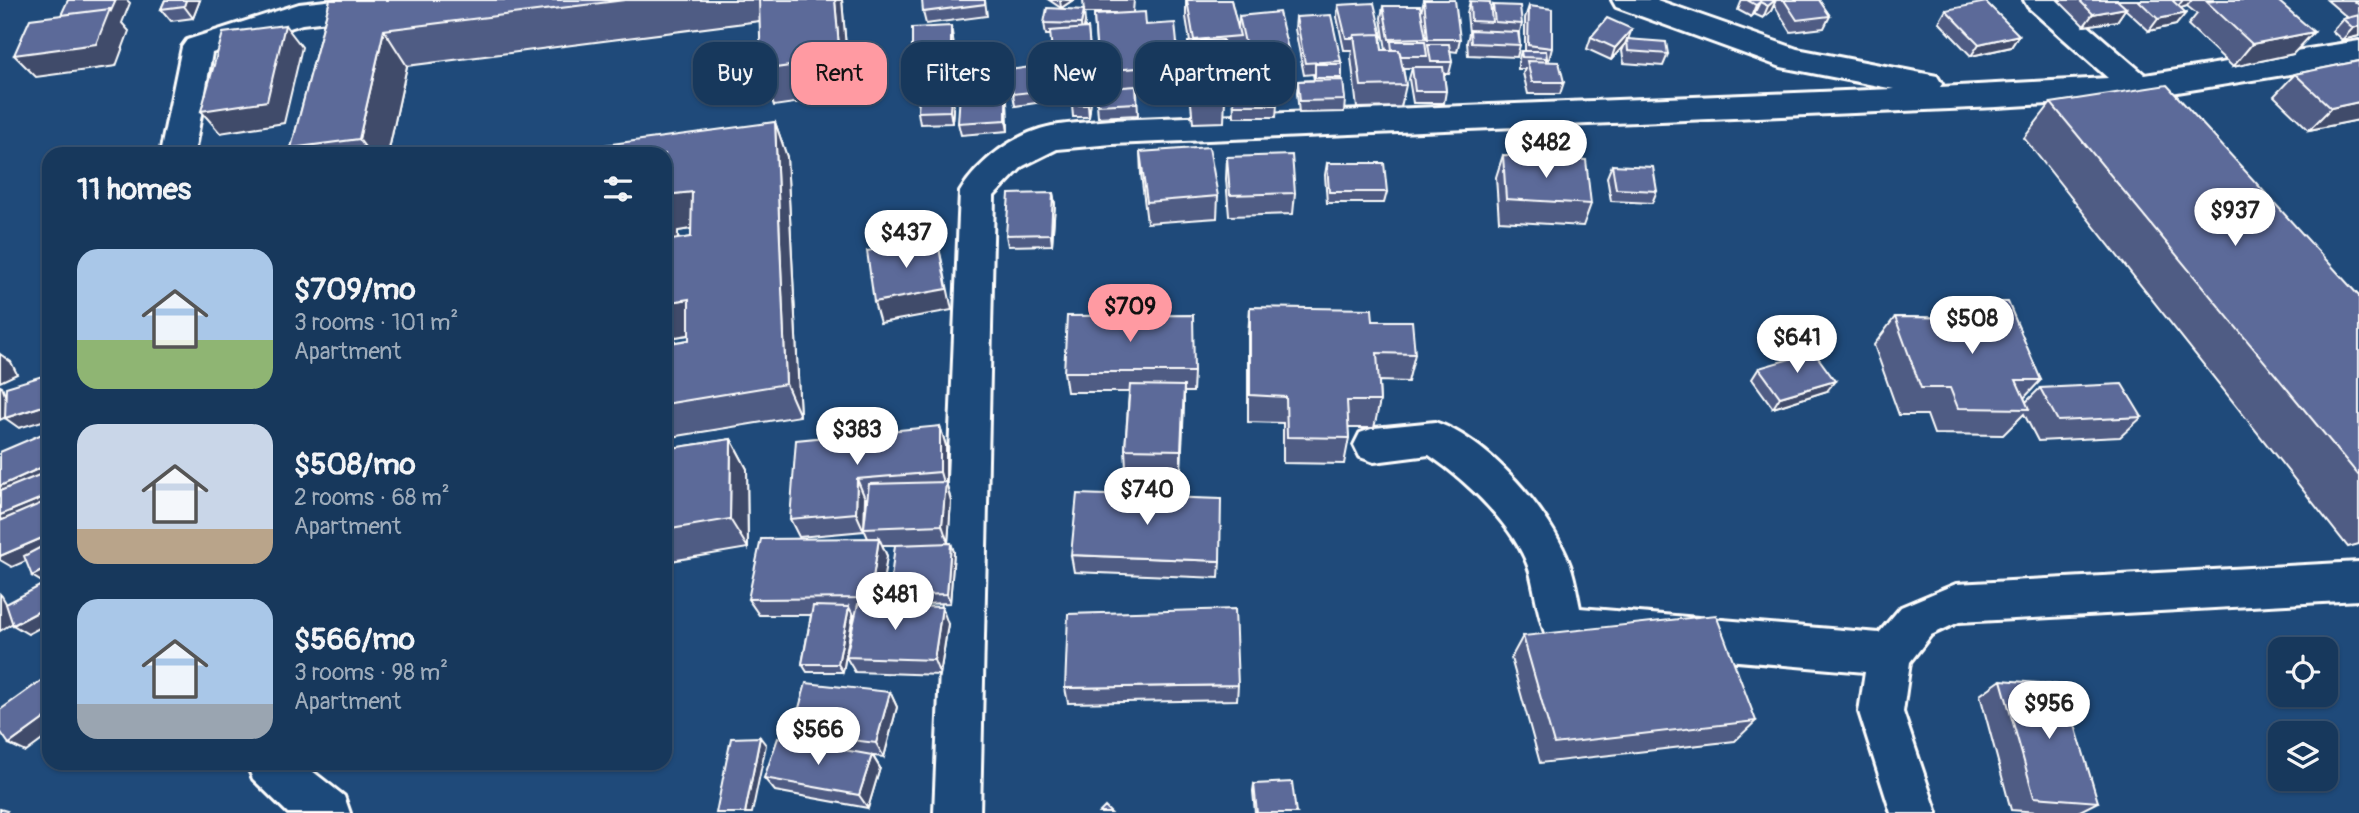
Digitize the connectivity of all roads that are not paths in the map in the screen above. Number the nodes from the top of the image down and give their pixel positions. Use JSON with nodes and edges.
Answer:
{"nodes":[{"id":1,"x":425,"y":0,"type":"edge"},
{"id":2,"x":1627,"y":0,"type":"edge"},
{"id":3,"x":2039,"y":0,"type":"edge"},
{"id":4,"x":301,"y":7,"type":"edge"},
{"id":5,"x":2359,"y":52,"type":"edge"},
{"id":6,"x":2142,"y":88,"type":"junction"},
{"id":7,"x":1997,"y":96,"type":"junction"},
{"id":8,"x":2169,"y":118,"type":"edge"},
{"id":9,"x":178,"y":147,"type":"edge"},
{"id":10,"x":1374,"y":445,"type":"dead end"},
{"id":11,"x":2359,"y":581,"type":"edge"},
{"id":12,"x":1889,"y":654,"type":"junction"},
{"id":13,"x":276,"y":770,"type":"edge"},
{"id":14,"x":327,"y":813,"type":"edge"},
{"id":15,"x":957,"y":813,"type":"edge"},
{"id":16,"x":1914,"y":813,"type":"edge"}],
"edges":[{"from":1,"to":4,"type":"street"},
{"from":2,"to":7,"type":"street"},
{"from":3,"to":6,"type":"street"},
{"from":4,"to":9,"type":"street"},
{"from":5,"to":6,"type":"street"},
{"from":6,"to":7,"type":"street"},
{"from":6,"to":8,"type":"street"},
{"from":7,"to":15,"type":"street"},
{"from":10,"to":12,"type":"street"},
{"from":11,"to":12,"type":"street"},
{"from":12,"to":16,"type":"street"},
{"from":13,"to":14,"type":"street"}]}
